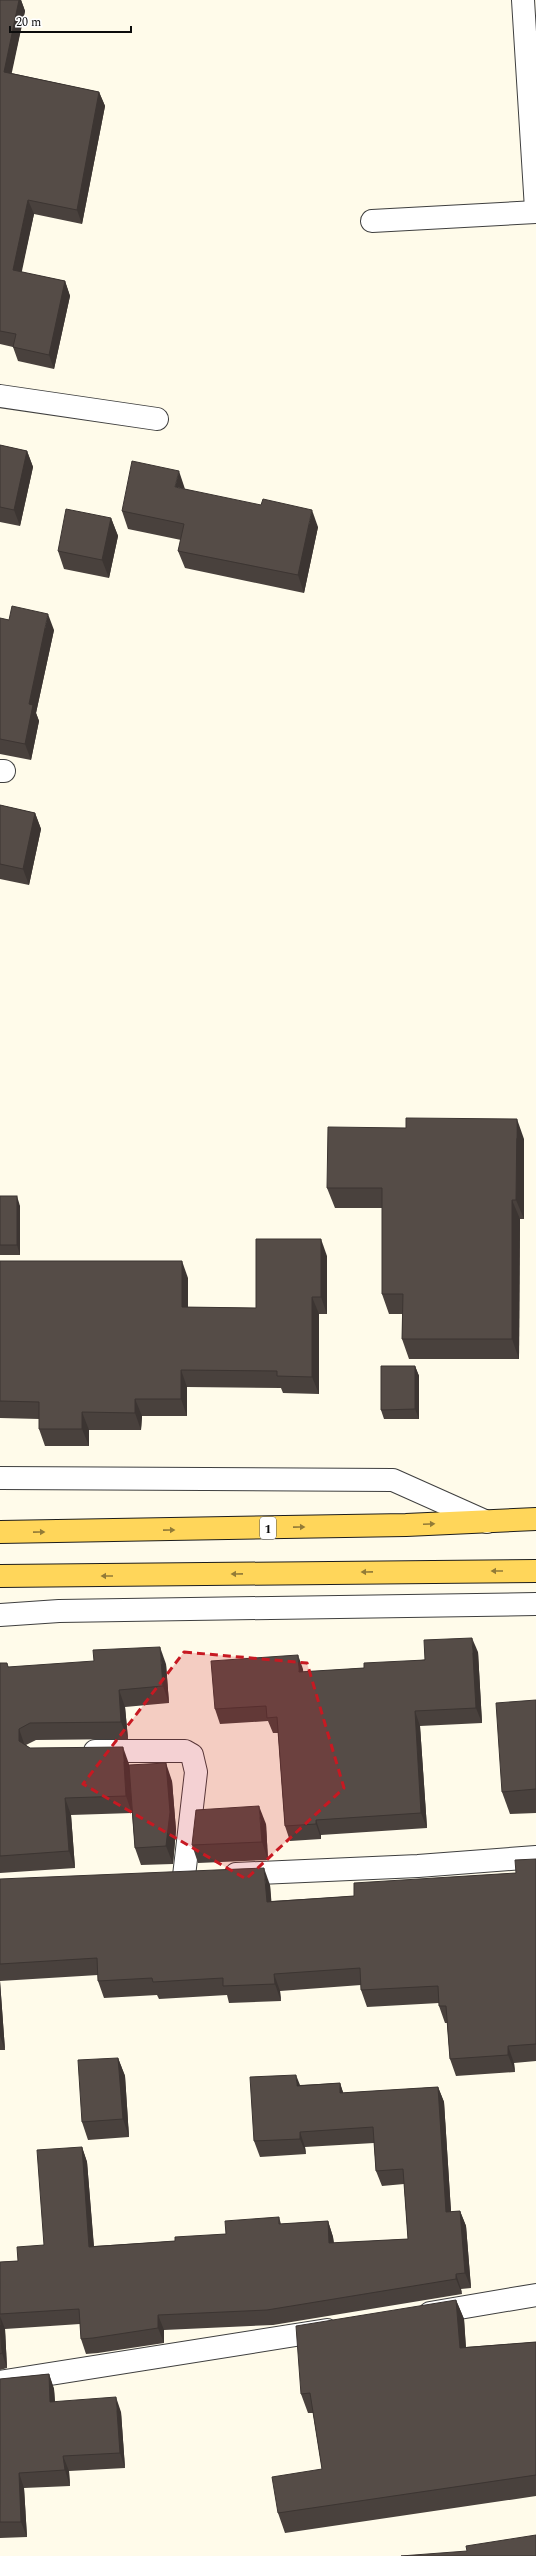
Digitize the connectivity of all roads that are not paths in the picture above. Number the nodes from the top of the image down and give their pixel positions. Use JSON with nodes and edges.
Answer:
{"nodes":[{"id":1,"x":523,"y":0,"type":"edge"},
{"id":2,"x":536,"y":210,"type":"edge"},
{"id":3,"x":372,"y":221,"type":"dead end"},
{"id":4,"x":0,"y":396,"type":"edge"},
{"id":5,"x":157,"y":419,"type":"dead end"},
{"id":6,"x":0,"y":1478,"type":"edge"},
{"id":7,"x":536,"y":1519,"type":"edge"},
{"id":8,"x":487,"y":1522,"type":"junction"},
{"id":9,"x":0,"y":1532,"type":"edge"},
{"id":10,"x":536,"y":1571,"type":"edge"},
{"id":11,"x":0,"y":1576,"type":"edge"},
{"id":12,"x":536,"y":1604,"type":"edge"},
{"id":13,"x":0,"y":1615,"type":"edge"},
{"id":14,"x":75,"y":1752,"type":"edge"},
{"id":15,"x":536,"y":1857,"type":"edge"},
{"id":16,"x":184,"y":1876,"type":"junction"},
{"id":17,"x":161,"y":1877,"type":"edge"},
{"id":18,"x":536,"y":2295,"type":"edge"},
{"id":19,"x":410,"y":2316,"type":"edge"},
{"id":20,"x":347,"y":2326,"type":"edge"},
{"id":21,"x":0,"y":2382,"type":"edge"}],
"edges":[{"from":1,"to":2,"type":"street"},
{"from":2,"to":3,"type":"street"},
{"from":4,"to":5,"type":"street"},
{"from":6,"to":8,"type":"street"},
{"from":7,"to":8,"type":"main road","number":"1"},
{"from":9,"to":8,"type":"main road","number":"1","one_way":true},
{"from":10,"to":11,"type":"main road","one_way":true},
{"from":12,"to":13,"type":"street"},
{"from":14,"to":16,"type":"street"},
{"from":15,"to":16,"type":"street"},
{"from":16,"to":17,"type":"street"},
{"from":18,"to":19,"type":"street"},
{"from":20,"to":21,"type":"street"}]}
